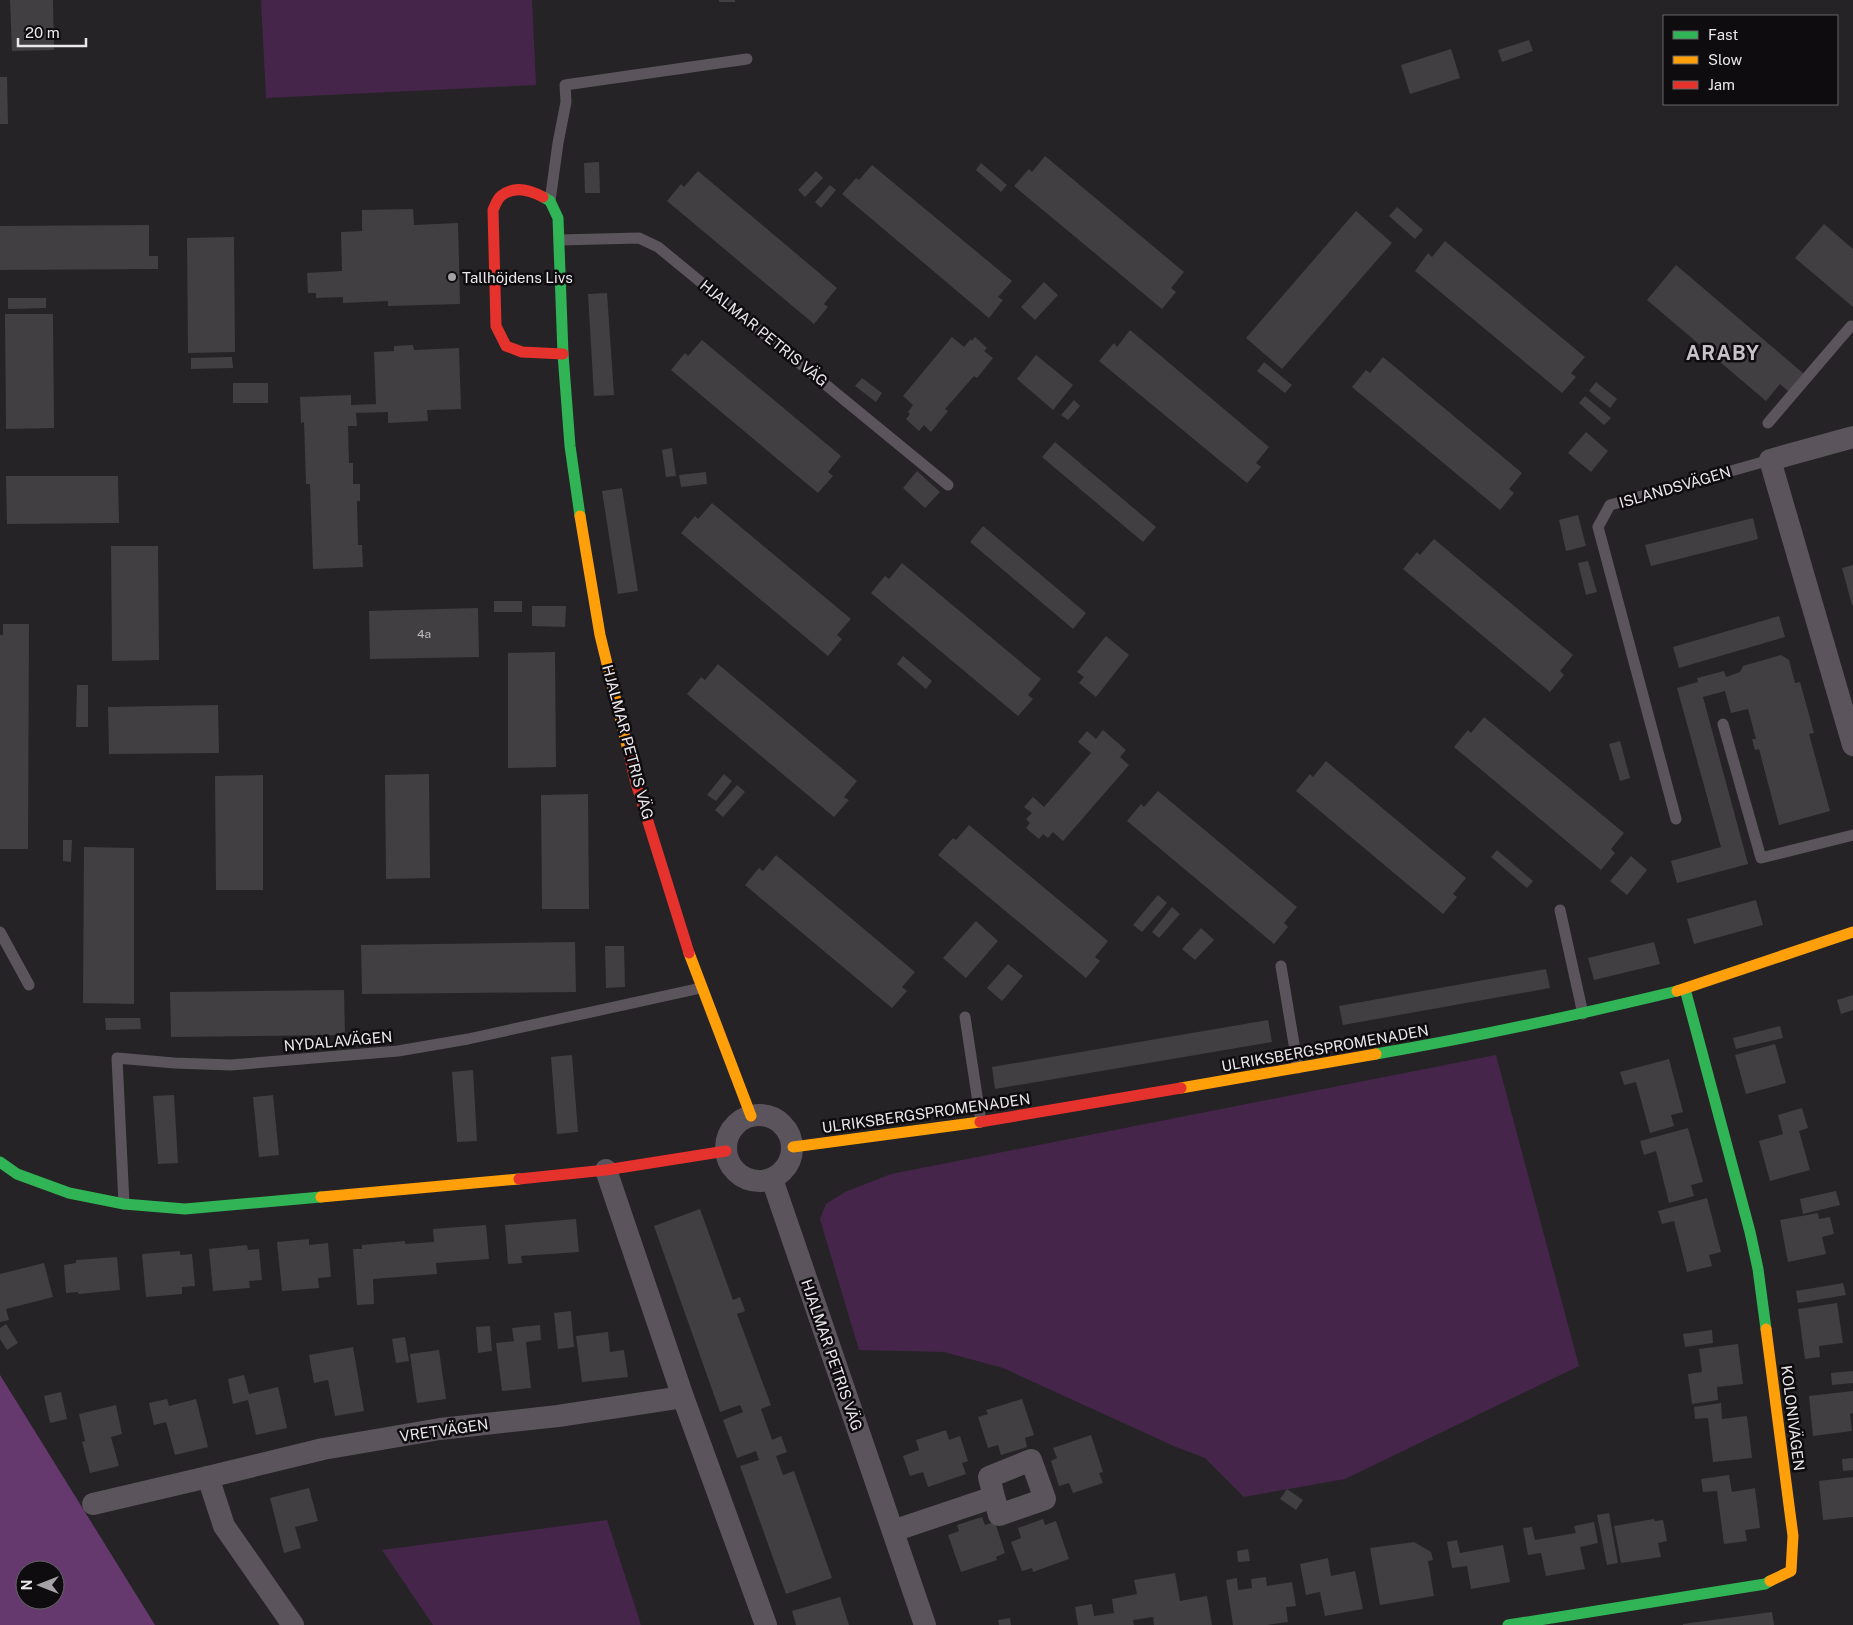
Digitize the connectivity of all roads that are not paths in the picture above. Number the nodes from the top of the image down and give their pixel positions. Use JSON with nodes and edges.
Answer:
{"nodes":[{"id":1,"x":747,"y":59,"type":"dead end"},
{"id":2,"x":550,"y":201,"type":"junction"},
{"id":3,"x":559,"y":240,"type":"junction"},
{"id":4,"x":1851,"y":326,"type":"dead end"},
{"id":5,"x":563,"y":354,"type":"junction"},
{"id":6,"x":1768,"y":423,"type":"dead end"},
{"id":7,"x":1853,"y":437,"type":"edge"},
{"id":8,"x":1770,"y":460,"type":"junction"},
{"id":9,"x":948,"y":485,"type":"dead end"},
{"id":10,"x":1723,"y":724,"type":"dead end"},
{"id":11,"x":1853,"y":745,"type":"edge"},
{"id":12,"x":1676,"y":819,"type":"dead end"},
{"id":13,"x":1853,"y":835,"type":"edge"},
{"id":14,"x":1560,"y":910,"type":"dead end"},
{"id":15,"x":0,"y":932,"type":"edge"},
{"id":16,"x":1853,"y":932,"type":"edge"},
{"id":17,"x":1281,"y":966,"type":"dead end"},
{"id":18,"x":29,"y":984,"type":"dead end"},
{"id":19,"x":701,"y":988,"type":"junction"},
{"id":20,"x":1685,"y":990,"type":"junction"},
{"id":21,"x":1583,"y":1014,"type":"junction"},
{"id":22,"x":965,"y":1017,"type":"dead end"},
{"id":23,"x":1298,"y":1068,"type":"junction"},
{"id":24,"x":751,"y":1116,"type":"junction"},
{"id":25,"x":981,"y":1122,"type":"junction"},
{"id":26,"x":793,"y":1147,"type":"junction"},
{"id":27,"x":726,"y":1151,"type":"junction"},
{"id":28,"x":0,"y":1162,"type":"edge"},
{"id":29,"x":606,"y":1170,"type":"junction"},
{"id":30,"x":772,"y":1179,"type":"junction"},
{"id":31,"x":124,"y":1204,"type":"junction"},
{"id":32,"x":683,"y":1397,"type":"junction"},
{"id":33,"x":208,"y":1477,"type":"junction"},
{"id":34,"x":994,"y":1497,"type":"dead end"},
{"id":35,"x":93,"y":1504,"type":"dead end"},
{"id":36,"x":893,"y":1531,"type":"junction"},
{"id":37,"x":293,"y":1625,"type":"edge"},
{"id":38,"x":766,"y":1625,"type":"edge"},
{"id":39,"x":925,"y":1625,"type":"edge"},
{"id":40,"x":1508,"y":1625,"type":"edge"}],
"edges":[{"from":1,"to":2,"type":"lane","name":"HJALMAR PETRIS VÄG"},
{"from":2,"to":3,"type":"street","name":"HJALMAR PETRIS VÄG"},
{"from":2,"to":5,"type":"street"},
{"from":3,"to":5,"type":"street","name":"HJALMAR PETRIS VÄG"},
{"from":3,"to":9,"type":"lane","name":"HJALMAR PETRIS VÄG"},
{"from":4,"to":6,"type":"lane"},
{"from":5,"to":19,"type":"street","name":"HJALMAR PETRIS VÄG"},
{"from":7,"to":8,"type":"street"},
{"from":8,"to":11,"type":"street"},
{"from":8,"to":12,"type":"lane","name":"ISLANDSVÄGEN"},
{"from":10,"to":13,"type":"lane"},
{"from":14,"to":21,"type":"lane"},
{"from":15,"to":18,"type":"lane"},
{"from":16,"to":20,"type":"street","name":"ULRIKSBERGSPROMENADEN"},
{"from":17,"to":23,"type":"lane"},
{"from":19,"to":24,"type":"street","name":"HJALMAR PETRIS VÄG"},
{"from":19,"to":31,"type":"lane","name":"NYDALAVÄGEN"},
{"from":20,"to":21,"type":"street","name":"ULRIKSBERGSPROMENADEN"},
{"from":20,"to":40,"type":"street","name":"KOLONIVÄGEN"},
{"from":21,"to":23,"type":"street","name":"ULRIKSBERGSPROMENADEN"},
{"from":22,"to":25,"type":"lane"},
{"from":23,"to":25,"type":"street","name":"ULRIKSBERGSPROMENADEN"},
{"from":24,"to":26,"type":"street"},
{"from":24,"to":27,"type":"street"},
{"from":25,"to":26,"type":"street","name":"ULRIKSBERGSPROMENADEN"},
{"from":26,"to":30,"type":"street"},
{"from":27,"to":29,"type":"street"},
{"from":27,"to":30,"type":"street"},
{"from":28,"to":31,"type":"street"},
{"from":29,"to":31,"type":"street"},
{"from":29,"to":32,"type":"street"},
{"from":30,"to":36,"type":"street","name":"HJALMAR PETRIS VÄG"},
{"from":32,"to":33,"type":"street","name":"VRETVÄGEN"},
{"from":32,"to":38,"type":"street"},
{"from":33,"to":35,"type":"street","name":"VRETVÄGEN"},
{"from":33,"to":37,"type":"street"},
{"from":34,"to":36,"type":"street"},
{"from":36,"to":39,"type":"street","name":"HJALMAR PETRIS VÄG"}]}
